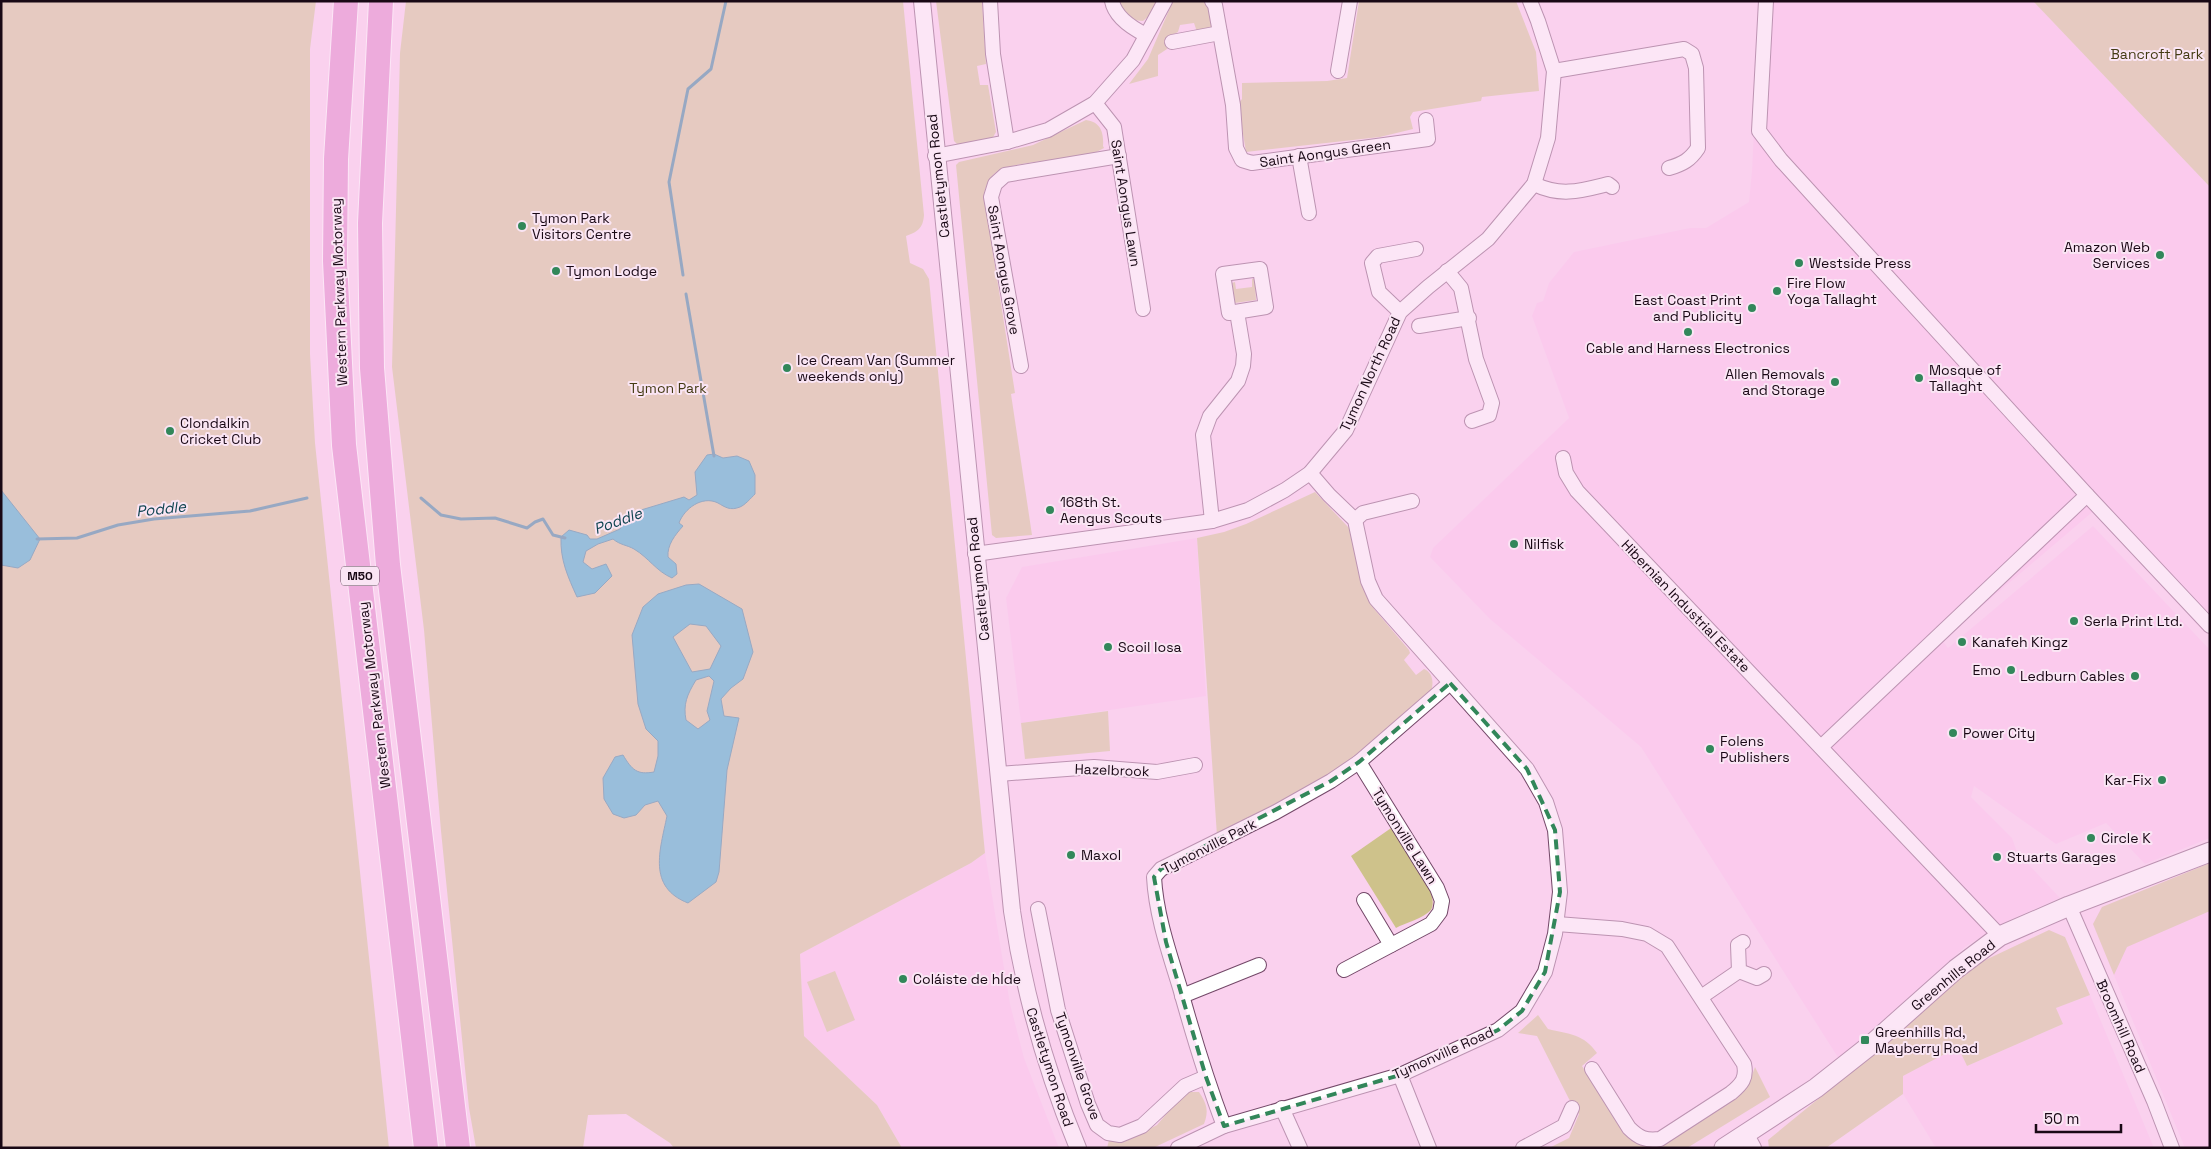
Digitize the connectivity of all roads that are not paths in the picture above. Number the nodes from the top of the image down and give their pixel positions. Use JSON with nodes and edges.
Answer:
{"nodes":[{"id":1,"x":346,"y":1,"type":"edge"},
{"id":2,"x":381,"y":1,"type":"edge"},
{"id":3,"x":922,"y":1,"type":"edge"},
{"id":4,"x":990,"y":1,"type":"edge"},
{"id":5,"x":1112,"y":1,"type":"edge"},
{"id":6,"x":1165,"y":1,"type":"edge"},
{"id":7,"x":1212,"y":1,"type":"edge"},
{"id":8,"x":1350,"y":1,"type":"edge"},
{"id":9,"x":1530,"y":1,"type":"edge"},
{"id":10,"x":1766,"y":1,"type":"edge"},
{"id":11,"x":1220,"y":34,"type":"junction"},
{"id":12,"x":1146,"y":35,"type":"junction"},
{"id":13,"x":1172,"y":42,"type":"dead end"},
{"id":14,"x":1338,"y":71,"type":"dead end"},
{"id":15,"x":1554,"y":71,"type":"junction"},
{"id":16,"x":1095,"y":103,"type":"junction"},
{"id":17,"x":1426,"y":120,"type":"dead end"},
{"id":18,"x":1007,"y":142,"type":"junction"},
{"id":19,"x":936,"y":156,"type":"junction"},
{"id":20,"x":1120,"y":156,"type":"junction"},
{"id":21,"x":1299,"y":156,"type":"junction"},
{"id":22,"x":1670,"y":168,"type":"dead end"},
{"id":23,"x":1534,"y":184,"type":"junction"},
{"id":24,"x":1612,"y":187,"type":"dead end"},
{"id":25,"x":1309,"y":213,"type":"dead end"},
{"id":26,"x":1416,"y":249,"type":"dead end"},
{"id":27,"x":1447,"y":271,"type":"junction"},
{"id":28,"x":1144,"y":309,"type":"dead end"},
{"id":29,"x":1237,"y":312,"type":"dead end"},
{"id":30,"x":1400,"y":312,"type":"junction"},
{"id":31,"x":1469,"y":318,"type":"junction"},
{"id":32,"x":1425,"y":325,"type":"dead end"},
{"id":33,"x":1021,"y":366,"type":"dead end"},
{"id":34,"x":1472,"y":421,"type":"dead end"},
{"id":35,"x":1563,"y":458,"type":"dead end"},
{"id":36,"x":1310,"y":473,"type":"junction"},
{"id":37,"x":2087,"y":495,"type":"junction"},
{"id":38,"x":1412,"y":501,"type":"dead end"},
{"id":39,"x":1355,"y":520,"type":"junction"},
{"id":40,"x":1212,"y":521,"type":"junction"},
{"id":41,"x":976,"y":554,"type":"junction"},
{"id":42,"x":2210,"y":626,"type":"edge"},
{"id":43,"x":1450,"y":683,"type":"junction"},
{"id":44,"x":1821,"y":747,"type":"junction"},
{"id":45,"x":1359,"y":762,"type":"junction"},
{"id":46,"x":1195,"y":765,"type":"dead end"},
{"id":47,"x":999,"y":774,"type":"junction"},
{"id":48,"x":2210,"y":852,"type":"edge"},
{"id":49,"x":1364,"y":900,"type":"dead end"},
{"id":50,"x":2069,"y":906,"type":"junction"},
{"id":51,"x":1038,"y":909,"type":"dead end"},
{"id":52,"x":1557,"y":924,"type":"junction"},
{"id":53,"x":2000,"y":936,"type":"junction"},
{"id":54,"x":1743,"y":942,"type":"dead end"},
{"id":55,"x":1391,"y":945,"type":"junction"},
{"id":56,"x":1259,"y":965,"type":"dead end"},
{"id":57,"x":1344,"y":970,"type":"dead end"},
{"id":58,"x":1739,"y":971,"type":"junction"},
{"id":59,"x":1764,"y":974,"type":"dead end"},
{"id":60,"x":1182,"y":996,"type":"junction"},
{"id":61,"x":1701,"y":997,"type":"junction"},
{"id":62,"x":1592,"y":1069,"type":"dead end"},
{"id":63,"x":1400,"y":1074,"type":"junction"},
{"id":64,"x":1206,"y":1077,"type":"junction"},
{"id":65,"x":1282,"y":1108,"type":"junction"},
{"id":66,"x":1572,"y":1108,"type":"dead end"},
{"id":67,"x":1224,"y":1126,"type":"junction"},
{"id":68,"x":1749,"y":1141,"type":"edge"},
{"id":69,"x":426,"y":1148,"type":"edge"},
{"id":70,"x":458,"y":1148,"type":"edge"},
{"id":71,"x":1078,"y":1148,"type":"edge"},
{"id":72,"x":1178,"y":1148,"type":"edge"},
{"id":73,"x":1300,"y":1148,"type":"edge"},
{"id":74,"x":1429,"y":1148,"type":"edge"},
{"id":75,"x":1523,"y":1148,"type":"edge"},
{"id":76,"x":1724,"y":1148,"type":"edge"},
{"id":77,"x":2172,"y":1148,"type":"edge"}],
"edges":[{"from":1,"to":69,"type":"highway","name":"Western Parkway Motorway","number":"M50"},
{"from":2,"to":70,"type":"highway","name":"Western Parkway Motorway","number":"M50"},
{"from":3,"to":19,"type":"street","name":"Castletymon Road"},
{"from":4,"to":18,"type":"street"},
{"from":5,"to":12,"type":"street"},
{"from":6,"to":12,"type":"street"},
{"from":7,"to":11,"type":"street","name":"Saint Aongus Green"},
{"from":8,"to":14,"type":"street"},
{"from":9,"to":15,"type":"street","name":"Tymon North Road"},
{"from":10,"to":37,"type":"street"},
{"from":11,"to":13,"type":"street"},
{"from":11,"to":21,"type":"street","name":"Saint Aongus Green"},
{"from":12,"to":16,"type":"street"},
{"from":15,"to":22,"type":"street"},
{"from":15,"to":23,"type":"street","name":"Tymon North Road"},
{"from":16,"to":18,"type":"street"},
{"from":16,"to":20,"type":"street","name":"Saint Aongus Lawn"},
{"from":17,"to":21,"type":"street","name":"Saint Aongus Green"},
{"from":18,"to":19,"type":"street"},
{"from":19,"to":41,"type":"street","name":"Castletymon Road"},
{"from":20,"to":28,"type":"street","name":"Saint Aongus Lawn"},
{"from":20,"to":33,"type":"street","name":"Saint Aongus Grove"},
{"from":21,"to":25,"type":"street"},
{"from":23,"to":24,"type":"street"},
{"from":23,"to":27,"type":"street","name":"Tymon North Road"},
{"from":26,"to":30,"type":"street"},
{"from":27,"to":30,"type":"street","name":"Tymon North Road"},
{"from":27,"to":31,"type":"street"},
{"from":29,"to":40,"type":"street"},
{"from":30,"to":36,"type":"street","name":"Tymon North Road"},
{"from":31,"to":32,"type":"street"},
{"from":31,"to":34,"type":"street"},
{"from":35,"to":44,"type":"street","name":"Hibernian Industrial Estate"},
{"from":36,"to":39,"type":"street"},
{"from":36,"to":40,"type":"street","name":"Tymon North Road"},
{"from":37,"to":42,"type":"street"},
{"from":37,"to":44,"type":"street"},
{"from":38,"to":39,"type":"street"},
{"from":39,"to":43,"type":"street","name":"Tymonville Road"},
{"from":40,"to":41,"type":"street","name":"Tymon North Road"},
{"from":41,"to":47,"type":"street","name":"Castletymon Road"},
{"from":43,"to":45,"type":"street","name":"Tymonville Park"},
{"from":43,"to":52,"type":"street","name":"Tymonville Road"},
{"from":44,"to":53,"type":"street","name":"Hibernian Industrial Estate"},
{"from":45,"to":55,"type":"street","name":"Tymonville Lawn"},
{"from":45,"to":60,"type":"street","name":"Tymonville Park"},
{"from":46,"to":47,"type":"street","name":"Hazelbrook"},
{"from":47,"to":71,"type":"street","name":"Castletymon Road"},
{"from":48,"to":50,"type":"main road","name":"Greenhills Road"},
{"from":49,"to":55,"type":"street"},
{"from":50,"to":53,"type":"main road","name":"Greenhills Road"},
{"from":50,"to":77,"type":"street","name":"Broomhill Road"},
{"from":51,"to":64,"type":"street","name":"Tymonville Grove"},
{"from":52,"to":61,"type":"street"},
{"from":52,"to":63,"type":"street","name":"Tymonville Road"},
{"from":53,"to":68,"type":"main road","name":"Greenhills Road"},
{"from":54,"to":58,"type":"street"},
{"from":55,"to":57,"type":"street","name":"Tymonville Lawn"},
{"from":56,"to":60,"type":"street"},
{"from":58,"to":59,"type":"street"},
{"from":58,"to":61,"type":"street"},
{"from":60,"to":64,"type":"street","name":"Tymonville Park"},
{"from":61,"to":62,"type":"street"},
{"from":63,"to":65,"type":"street","name":"Tymonville Road"},
{"from":63,"to":74,"type":"street"},
{"from":64,"to":67,"type":"street","name":"Tymonville Park"},
{"from":65,"to":67,"type":"street","name":"Tymonville Road"},
{"from":65,"to":73,"type":"street"},
{"from":66,"to":75,"type":"street"},
{"from":67,"to":72,"type":"street","name":"Tymonville Road"},
{"from":68,"to":76,"type":"main road","name":"Greenhills Road"}]}
